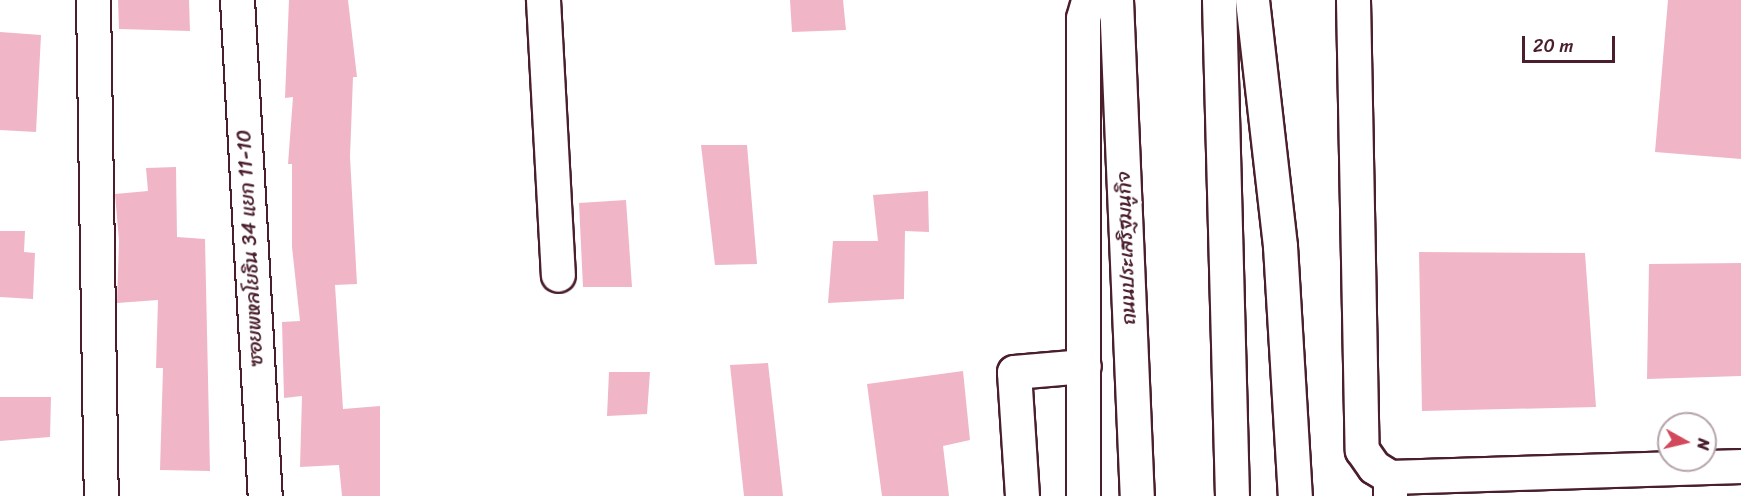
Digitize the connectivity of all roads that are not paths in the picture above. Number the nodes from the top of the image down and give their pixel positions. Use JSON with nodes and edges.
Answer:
{"nodes":[{"id":1,"x":93,"y":0,"type":"edge"},
{"id":2,"x":237,"y":0,"type":"edge"},
{"id":3,"x":543,"y":0,"type":"edge"},
{"id":4,"x":1088,"y":0,"type":"edge"},
{"id":5,"x":1116,"y":0,"type":"edge"},
{"id":6,"x":1219,"y":0,"type":"edge"},
{"id":7,"x":1252,"y":0,"type":"edge"},
{"id":8,"x":1353,"y":0,"type":"edge"},
{"id":9,"x":558,"y":275,"type":"dead end"},
{"id":10,"x":1084,"y":366,"type":"junction"},
{"id":11,"x":1741,"y":466,"type":"edge"},
{"id":12,"x":1136,"y":485,"type":"edge"},
{"id":13,"x":1390,"y":487,"type":"edge"},
{"id":14,"x":1232,"y":488,"type":"edge"},
{"id":15,"x":101,"y":496,"type":"edge"},
{"id":16,"x":265,"y":496,"type":"edge"},
{"id":17,"x":1022,"y":496,"type":"edge"},
{"id":18,"x":1083,"y":496,"type":"edge"},
{"id":19,"x":1295,"y":496,"type":"edge"}],
"edges":[{"from":1,"to":15,"type":"main road"},
{"from":2,"to":16,"type":"main road","name":"ซอยพหลโยธิน 34 แยก 11-10"},
{"from":3,"to":9,"type":"main road"},
{"from":4,"to":10,"type":"main road"},
{"from":5,"to":12,"type":"main road","name":"ถนนประเสริฐมนูกิจ"},
{"from":6,"to":14,"type":"main road"},
{"from":7,"to":19,"type":"main road"},
{"from":8,"to":13,"type":"main road"},
{"from":10,"to":17,"type":"main road"},
{"from":10,"to":18,"type":"main road"},
{"from":11,"to":13,"type":"main road"}]}
